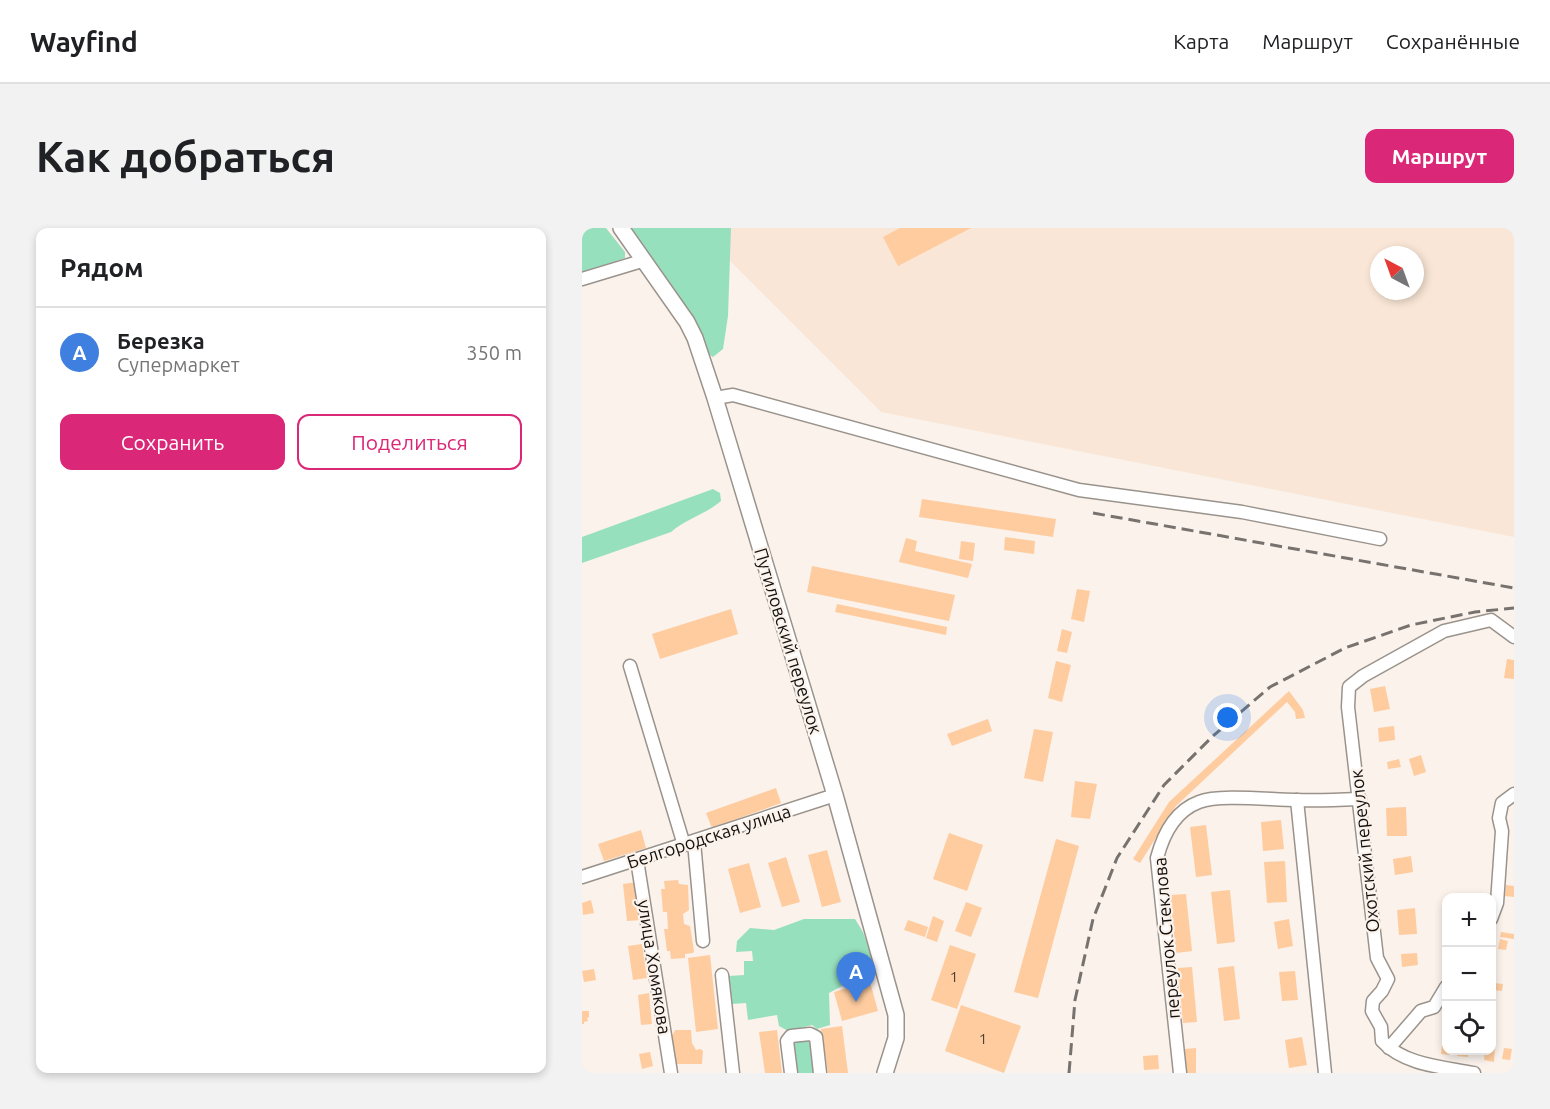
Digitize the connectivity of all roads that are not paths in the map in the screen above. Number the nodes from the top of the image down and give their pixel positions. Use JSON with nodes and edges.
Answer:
{"nodes":[{"id":1,"x":621,"y":228,"type":"edge"},
{"id":2,"x":645,"y":260,"type":"junction"},
{"id":3,"x":582,"y":279,"type":"edge"},
{"id":4,"x":715,"y":398,"type":"junction"},
{"id":5,"x":1380,"y":539,"type":"dead end"},
{"id":6,"x":1514,"y":637,"type":"edge"},
{"id":7,"x":630,"y":666,"type":"dead end"},
{"id":8,"x":1514,"y":794,"type":"edge"},
{"id":9,"x":835,"y":795,"type":"junction"},
{"id":10,"x":1360,"y":799,"type":"junction"},
{"id":11,"x":1297,"y":800,"type":"junction"},
{"id":12,"x":689,"y":843,"type":"junction"},
{"id":13,"x":637,"y":860,"type":"junction"},
{"id":14,"x":582,"y":877,"type":"edge"},
{"id":15,"x":1496,"y":906,"type":"edge"},
{"id":16,"x":703,"y":941,"type":"dead end"},
{"id":17,"x":722,"y":975,"type":"dead end"},
{"id":18,"x":1442,"y":994,"type":"edge"},
{"id":19,"x":1389,"y":1048,"type":"junction"},
{"id":20,"x":671,"y":1073,"type":"edge"},
{"id":21,"x":733,"y":1073,"type":"edge"},
{"id":22,"x":792,"y":1073,"type":"edge"},
{"id":23,"x":820,"y":1073,"type":"edge"},
{"id":24,"x":885,"y":1073,"type":"edge"},
{"id":25,"x":1180,"y":1073,"type":"edge"},
{"id":26,"x":1325,"y":1073,"type":"edge"},
{"id":27,"x":1474,"y":1073,"type":"edge"}],
"edges":[{"from":1,"to":2,"type":"main road","name":"Путиловский переулок"},
{"from":2,"to":3,"type":"street"},
{"from":2,"to":4,"type":"main road","name":"Путиловский переулок"},
{"from":4,"to":5,"type":"street"},
{"from":4,"to":9,"type":"main road","name":"Путиловский переулок"},
{"from":6,"to":10,"type":"street","name":"Охотский переулок"},
{"from":7,"to":12,"type":"street"},
{"from":8,"to":15,"type":"street"},
{"from":9,"to":12,"type":"street","name":"Белгородская улица"},
{"from":9,"to":24,"type":"main road","name":"Путиловский переулок"},
{"from":10,"to":11,"type":"street"},
{"from":10,"to":19,"type":"street","name":"Охотский переулок"},
{"from":11,"to":25,"type":"street","name":"переулок Стеклова"},
{"from":11,"to":26,"type":"street"},
{"from":12,"to":13,"type":"street","name":"Белгородская улица"},
{"from":12,"to":16,"type":"street"},
{"from":13,"to":14,"type":"street","name":"Белгородская улица"},
{"from":13,"to":20,"type":"street","name":"улица Хомякова"},
{"from":17,"to":21,"type":"street"},
{"from":18,"to":19,"type":"street"},
{"from":19,"to":27,"type":"street"},
{"from":22,"to":23,"type":"street"}]}
